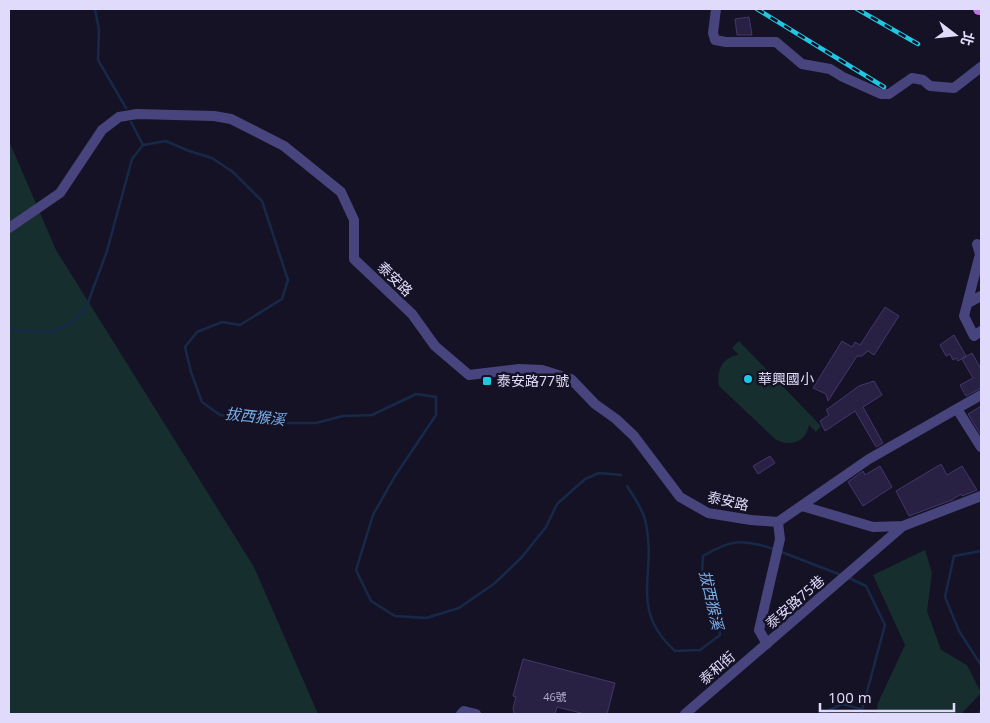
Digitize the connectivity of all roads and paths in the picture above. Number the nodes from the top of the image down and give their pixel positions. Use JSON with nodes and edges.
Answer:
{"nodes":[{"id":1,"x":716,"y":9,"type":"edge"},
{"id":2,"x":981,"y":67,"type":"edge"},
{"id":3,"x":9,"y":228,"type":"edge"},
{"id":4,"x":978,"y":244,"type":"dead end"},
{"id":5,"x":981,"y":296,"type":"edge"},
{"id":6,"x":968,"y":303,"type":"junction"},
{"id":7,"x":981,"y":331,"type":"edge"},
{"id":8,"x":981,"y":395,"type":"edge"},
{"id":9,"x":957,"y":409,"type":"junction"},
{"id":10,"x":981,"y":447,"type":"edge"},
{"id":11,"x":981,"y":496,"type":"edge"},
{"id":12,"x":802,"y":506,"type":"junction"},
{"id":13,"x":778,"y":522,"type":"junction"},
{"id":14,"x":903,"y":526,"type":"junction"},
{"id":15,"x":768,"y":644,"type":"junction"},
{"id":16,"x":462,"y":713,"type":"edge"},
{"id":17,"x":476,"y":714,"type":"edge"},
{"id":18,"x":685,"y":714,"type":"edge"}],
"edges":[{"from":1,"to":2,"type":"street"},
{"from":3,"to":13,"type":"street","name":"泰安路"},
{"from":4,"to":6,"type":"street"},
{"from":5,"to":6,"type":"street"},
{"from":6,"to":7,"type":"street"},
{"from":8,"to":9,"type":"street"},
{"from":9,"to":10,"type":"street"},
{"from":9,"to":12,"type":"street"},
{"from":11,"to":14,"type":"street"},
{"from":12,"to":13,"type":"street"},
{"from":12,"to":14,"type":"street"},
{"from":13,"to":15,"type":"street"},
{"from":14,"to":15,"type":"street","name":"泰安路75巷"},
{"from":15,"to":18,"type":"street","name":"泰和街"},
{"from":16,"to":17,"type":"street"}]}
